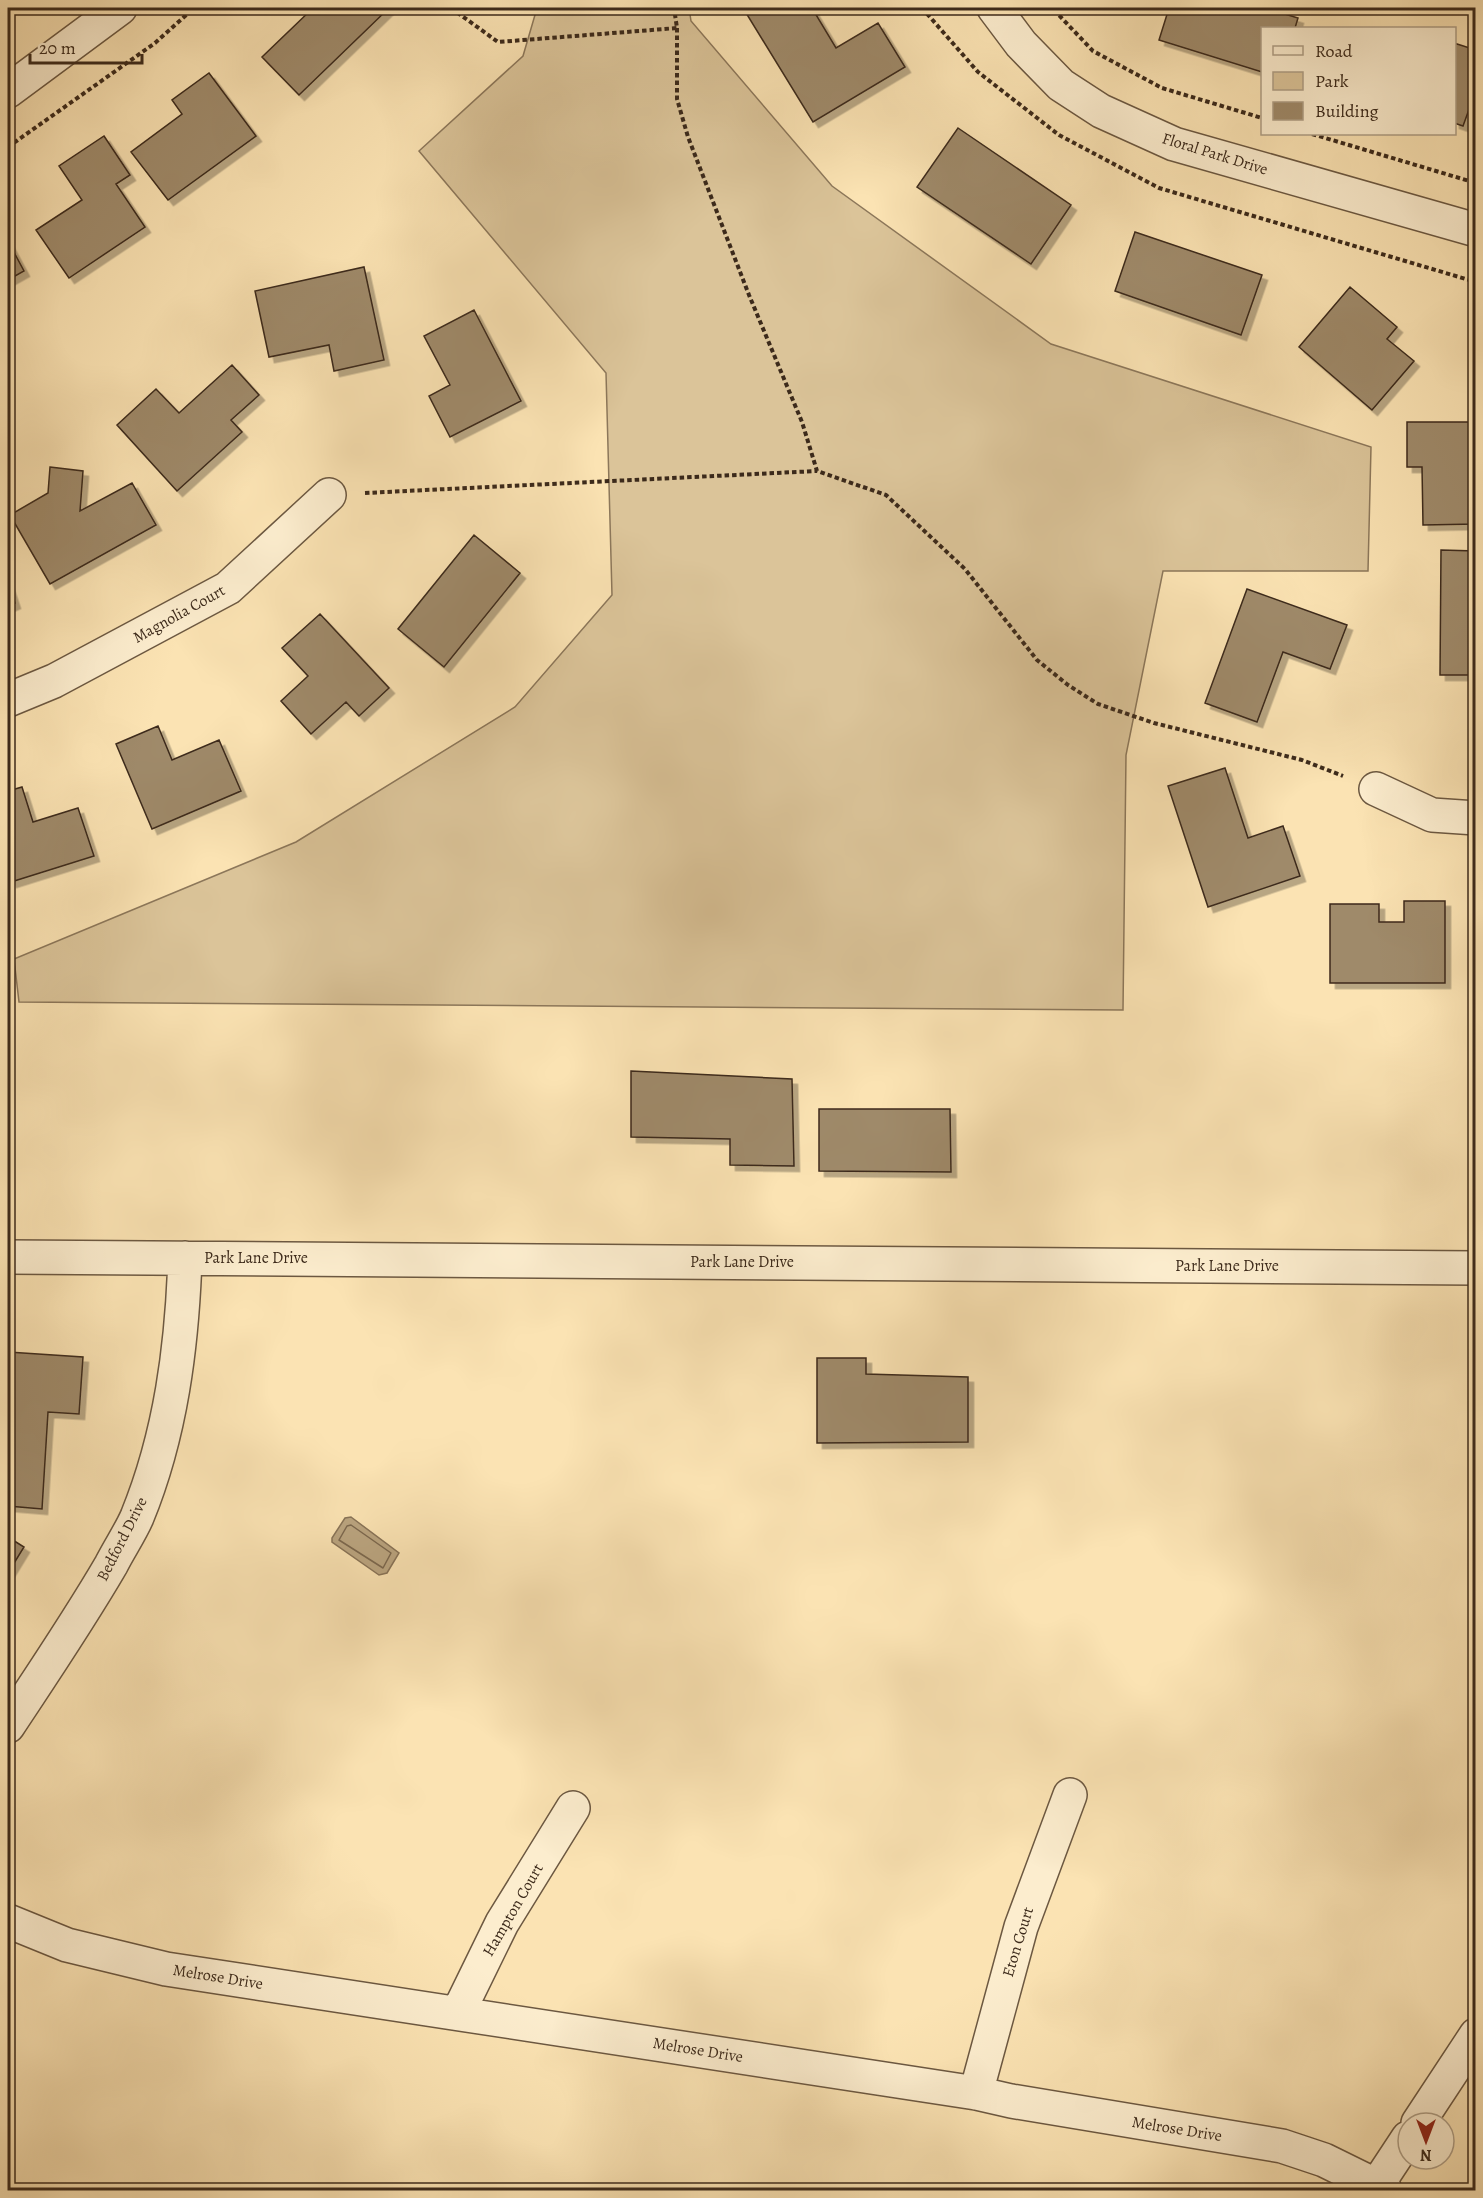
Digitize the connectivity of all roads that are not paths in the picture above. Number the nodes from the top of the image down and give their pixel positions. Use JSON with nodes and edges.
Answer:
{"nodes":[{"id":1,"x":120,"y":8,"type":"edge"},
{"id":2,"x":994,"y":8,"type":"edge"},
{"id":3,"x":8,"y":91,"type":"edge"},
{"id":4,"x":1476,"y":230,"type":"edge"},
{"id":5,"x":329,"y":495,"type":"road end"},
{"id":6,"x":8,"y":699,"type":"edge"},
{"id":7,"x":1376,"y":789,"type":"road end"},
{"id":8,"x":1476,"y":818,"type":"edge"},
{"id":9,"x":8,"y":1257,"type":"edge"},
{"id":10,"x":185,"y":1258,"type":"junction"},
{"id":11,"x":1476,"y":1268,"type":"edge"},
{"id":12,"x":8,"y":1726,"type":"edge"},
{"id":13,"x":1070,"y":1795,"type":"dead end"},
{"id":14,"x":573,"y":1808,"type":"dead end"},
{"id":15,"x":8,"y":1921,"type":"edge"},
{"id":16,"x":458,"y":2013,"type":"junction"},
{"id":17,"x":1476,"y":2035,"type":"edge"},
{"id":18,"x":976,"y":2093,"type":"junction"},
{"id":19,"x":1426,"y":2111,"type":"edge"},
{"id":20,"x":1396,"y":2160,"type":"edge"},
{"id":21,"x":1381,"y":2188,"type":"edge"}],
"edges":[{"from":1,"to":3,"type":"street"},
{"from":2,"to":4,"type":"street","name":"Floral Park Drive"},
{"from":5,"to":6,"type":"street","name":"Magnolia Court"},
{"from":7,"to":8,"type":"street"},
{"from":9,"to":10,"type":"street","name":"Park Lane Drive"},
{"from":10,"to":11,"type":"street","name":"Park Lane Drive"},
{"from":10,"to":12,"type":"street","name":"Bedford Drive"},
{"from":13,"to":18,"type":"street","name":"Eton Court"},
{"from":14,"to":16,"type":"street","name":"Hampton Court"},
{"from":15,"to":16,"type":"street","name":"Melrose Drive"},
{"from":16,"to":18,"type":"street","name":"Melrose Drive"},
{"from":17,"to":19,"type":"street"},
{"from":18,"to":21,"type":"street","name":"Melrose Drive"},
{"from":20,"to":21,"type":"street"}]}
